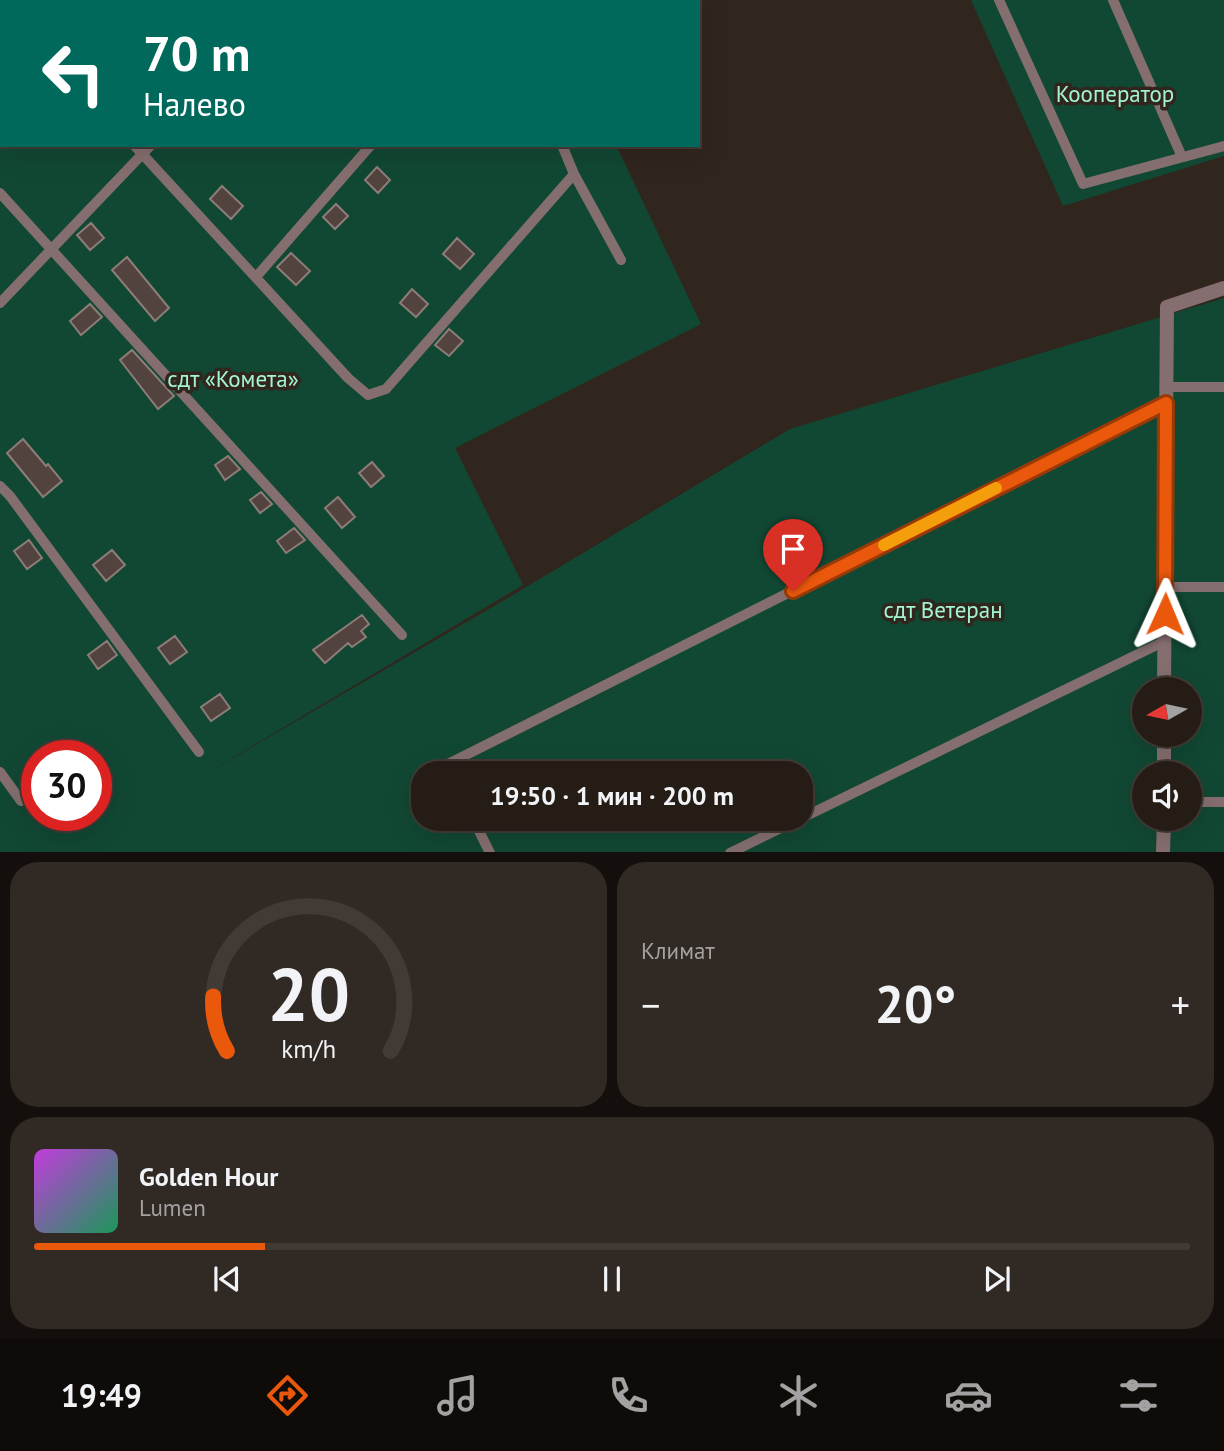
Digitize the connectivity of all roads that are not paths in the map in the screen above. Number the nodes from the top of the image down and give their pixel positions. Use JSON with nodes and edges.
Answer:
{"nodes":[{"id":1,"x":999,"y":0,"type":"edge"},
{"id":2,"x":1113,"y":0,"type":"edge"},
{"id":3,"x":1224,"y":146,"type":"edge"},
{"id":4,"x":136,"y":147,"type":"edge"},
{"id":5,"x":148,"y":147,"type":"edge"},
{"id":6,"x":369,"y":147,"type":"edge"},
{"id":7,"x":563,"y":147,"type":"edge"},
{"id":8,"x":142,"y":154,"type":"junction"},
{"id":9,"x":1182,"y":157,"type":"junction"},
{"id":10,"x":574,"y":174,"type":"junction"},
{"id":11,"x":0,"y":192,"type":"edge"},
{"id":12,"x":53,"y":248,"type":"junction"},
{"id":13,"x":621,"y":260,"type":"dead end"},
{"id":14,"x":256,"y":277,"type":"junction"},
{"id":15,"x":1224,"y":288,"type":"edge"},
{"id":16,"x":0,"y":303,"type":"edge"},
{"id":17,"x":1166,"y":387,"type":"junction"},
{"id":18,"x":1224,"y":387,"type":"edge"},
{"id":19,"x":1166,"y":403,"type":"junction"},
{"id":20,"x":0,"y":485,"type":"edge"},
{"id":21,"x":1165,"y":587,"type":"junction"},
{"id":22,"x":1224,"y":587,"type":"edge"},
{"id":23,"x":402,"y":635,"type":"dead end"},
{"id":24,"x":1165,"y":641,"type":"junction"},
{"id":25,"x":1164,"y":677,"type":"edge"},
{"id":26,"x":199,"y":752,"type":"dead end"},
{"id":27,"x":454,"y":761,"type":"edge"},
{"id":28,"x":0,"y":772,"type":"edge"},
{"id":29,"x":21,"y":801,"type":"dead end"},
{"id":30,"x":1202,"y":802,"type":"edge"},
{"id":31,"x":1224,"y":802,"type":"edge"},
{"id":32,"x":813,"y":812,"type":"edge"},
{"id":33,"x":479,"y":831,"type":"edge"},
{"id":34,"x":773,"y":831,"type":"edge"},
{"id":35,"x":1164,"y":831,"type":"edge"},
{"id":36,"x":490,"y":852,"type":"edge"},
{"id":37,"x":730,"y":852,"type":"edge"},
{"id":38,"x":1163,"y":852,"type":"edge"}],
"edges":[{"from":1,"to":9,"type":"lane"},
{"from":2,"to":9,"type":"lane"},
{"from":3,"to":9,"type":"lane"},
{"from":4,"to":8,"type":"lane"},
{"from":5,"to":8,"type":"lane"},
{"from":6,"to":14,"type":"lane"},
{"from":7,"to":10,"type":"lane"},
{"from":8,"to":12,"type":"lane"},
{"from":8,"to":14,"type":"lane"},
{"from":10,"to":13,"type":"lane"},
{"from":10,"to":14,"type":"lane"},
{"from":11,"to":12,"type":"lane"},
{"from":12,"to":16,"type":"lane"},
{"from":12,"to":23,"type":"lane"},
{"from":15,"to":17,"type":"street"},
{"from":17,"to":18,"type":"lane"},
{"from":17,"to":19,"type":"street"},
{"from":19,"to":21,"type":"street"},
{"from":19,"to":27,"type":"lane"},
{"from":20,"to":26,"type":"lane"},
{"from":21,"to":22,"type":"lane"},
{"from":21,"to":24,"type":"street"},
{"from":24,"to":25,"type":"street"},
{"from":24,"to":32,"type":"lane"},
{"from":28,"to":29,"type":"lane"},
{"from":30,"to":31,"type":"lane"},
{"from":33,"to":36,"type":"lane"},
{"from":34,"to":37,"type":"lane"},
{"from":35,"to":38,"type":"street"}]}
